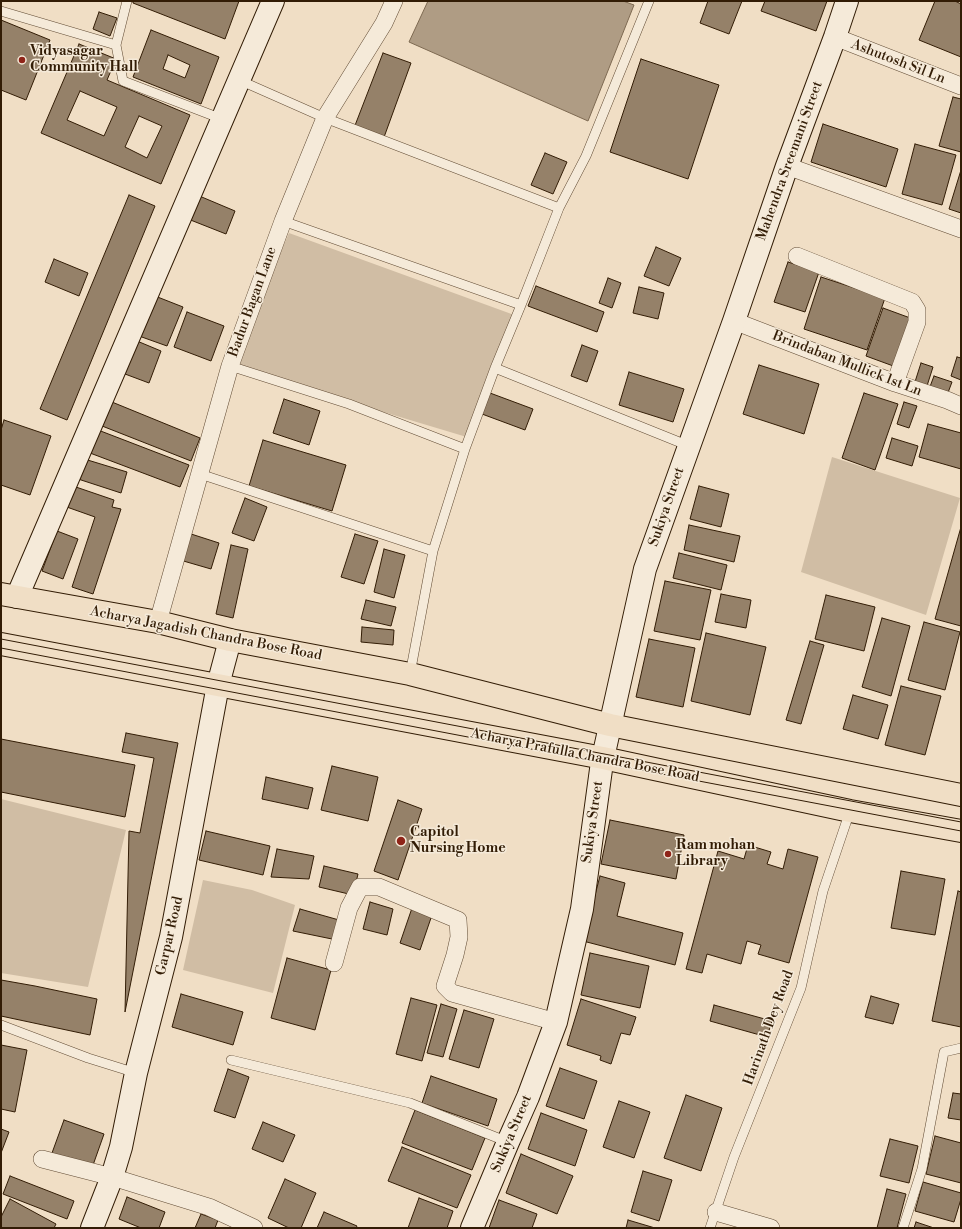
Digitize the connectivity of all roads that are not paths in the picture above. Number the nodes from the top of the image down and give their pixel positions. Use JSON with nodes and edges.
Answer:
{"nodes":[{"id":1,"x":127,"y":1,"type":"edge"},
{"id":2,"x":273,"y":1,"type":"edge"},
{"id":3,"x":394,"y":1,"type":"edge"},
{"id":4,"x":649,"y":1,"type":"edge"},
{"id":5,"x":847,"y":1,"type":"edge"},
{"id":6,"x":1,"y":11,"type":"edge"},
{"id":7,"x":835,"y":37,"type":"junction"},
{"id":8,"x":116,"y":45,"type":"junction"},
{"id":9,"x":239,"y":80,"type":"junction"},
{"id":10,"x":961,"y":86,"type":"edge"},
{"id":11,"x":325,"y":118,"type":"junction"},
{"id":12,"x":222,"y":119,"type":"junction"},
{"id":13,"x":787,"y":166,"type":"junction"},
{"id":14,"x":559,"y":208,"type":"junction"},
{"id":15,"x":283,"y":221,"type":"junction"},
{"id":16,"x":961,"y":229,"type":"edge"},
{"id":17,"x":797,"y":256,"type":"dead end"},
{"id":18,"x":521,"y":305,"type":"junction"},
{"id":19,"x":734,"y":321,"type":"junction"},
{"id":20,"x":230,"y":366,"type":"junction"},
{"id":21,"x":495,"y":368,"type":"junction"},
{"id":22,"x":895,"y":383,"type":"junction"},
{"id":23,"x":961,"y":406,"type":"edge"},
{"id":24,"x":689,"y":446,"type":"junction"},
{"id":25,"x":465,"y":450,"type":"junction"},
{"id":26,"x":200,"y":474,"type":"junction"},
{"id":27,"x":433,"y":551,"type":"junction"},
{"id":28,"x":9,"y":596,"type":"edge"},
{"id":29,"x":158,"y":622,"type":"junction"},
{"id":30,"x":230,"y":640,"type":"junction"},
{"id":31,"x":1,"y":644,"type":"edge"},
{"id":32,"x":410,"y":674,"type":"junction"},
{"id":33,"x":213,"y":685,"type":"junction"},
{"id":34,"x":610,"y":725,"type":"junction"},
{"id":35,"x":603,"y":758,"type":"junction"},
{"id":36,"x":961,"y":793,"type":"edge"},
{"id":37,"x":850,"y":811,"type":"junction"},
{"id":38,"x":961,"y":831,"type":"edge"},
{"id":39,"x":334,"y":963,"type":"dead end"},
{"id":40,"x":556,"y":1022,"type":"junction"},
{"id":41,"x":1,"y":1025,"type":"edge"},
{"id":42,"x":961,"y":1048,"type":"edge"},
{"id":43,"x":231,"y":1060,"type":"dead end"},
{"id":44,"x":136,"y":1073,"type":"junction"},
{"id":45,"x":508,"y":1142,"type":"junction"},
{"id":46,"x":42,"y":1159,"type":"dead end"},
{"id":47,"x":112,"y":1177,"type":"junction"},
{"id":48,"x":716,"y":1212,"type":"junction"},
{"id":49,"x":92,"y":1228,"type":"edge"},
{"id":50,"x":254,"y":1228,"type":"edge"},
{"id":51,"x":472,"y":1228,"type":"edge"},
{"id":52,"x":710,"y":1228,"type":"edge"},
{"id":53,"x":771,"y":1228,"type":"edge"},
{"id":54,"x":903,"y":1228,"type":"edge"}],
"edges":[{"from":1,"to":8,"type":"lane"},
{"from":2,"to":9,"type":"street"},
{"from":3,"to":11,"type":"street","name":"Badur Bagan Lane"},
{"from":4,"to":14,"type":"lane"},
{"from":5,"to":7,"type":"street","name":"Mahendra Sreemani Street"},
{"from":6,"to":8,"type":"lane"},
{"from":7,"to":10,"type":"street","name":"Ashutosh Sil Ln"},
{"from":7,"to":13,"type":"street","name":"Mahendra Sreemani Street"},
{"from":8,"to":12,"type":"lane"},
{"from":9,"to":11,"type":"lane"},
{"from":9,"to":12,"type":"street"},
{"from":11,"to":14,"type":"lane"},
{"from":11,"to":15,"type":"street","name":"Badur Bagan Lane"},
{"from":12,"to":28,"type":"street"},
{"from":13,"to":16,"type":"street"},
{"from":13,"to":19,"type":"street","name":"Mahendra Sreemani Street"},
{"from":14,"to":18,"type":"lane"},
{"from":15,"to":18,"type":"lane"},
{"from":15,"to":20,"type":"street","name":"Badur Bagan Lane"},
{"from":17,"to":22,"type":"street"},
{"from":18,"to":21,"type":"lane"},
{"from":19,"to":22,"type":"street","name":"Brindaban Mullick 1st Ln"},
{"from":19,"to":24,"type":"street","name":"Sukiya Street"},
{"from":20,"to":25,"type":"lane"},
{"from":20,"to":26,"type":"street","name":"Badur Bagan Lane"},
{"from":21,"to":24,"type":"lane"},
{"from":21,"to":25,"type":"lane"},
{"from":22,"to":23,"type":"street","name":"Brindaban Mullick 1st Ln"},
{"from":24,"to":34,"type":"street","name":"Sukiya Street"},
{"from":25,"to":27,"type":"lane"},
{"from":26,"to":27,"type":"lane"},
{"from":26,"to":29,"type":"street","name":"Badur Bagan Lane"},
{"from":27,"to":32,"type":"lane"},
{"from":28,"to":29,"type":"main road","name":"Acharya Jagadish Chandra Bose Road"},
{"from":29,"to":30,"type":"main road","name":"Acharya Jagadish Chandra Bose Road"},
{"from":30,"to":32,"type":"main road","name":"Acharya Jagadish Chandra Bose Road"},
{"from":30,"to":33,"type":"street","name":"Garpar Road"},
{"from":31,"to":33,"type":"main road","name":"Acharya Prafulla Chandra Bose Road"},
{"from":32,"to":34,"type":"main road"},
{"from":33,"to":35,"type":"main road","name":"Acharya Prafulla Chandra Bose Road"},
{"from":33,"to":44,"type":"street","name":"Garpar Road"},
{"from":34,"to":35,"type":"street","name":"Sukiya Street"},
{"from":34,"to":36,"type":"main road"},
{"from":35,"to":37,"type":"main road","name":"Acharya Prafulla Chandra Bose Road"},
{"from":35,"to":40,"type":"street","name":"Sukiya Street"},
{"from":37,"to":38,"type":"main road","name":"Acharya Prafulla Chandra Bose Road"},
{"from":37,"to":48,"type":"lane","name":"Harinath Dey Road"},
{"from":39,"to":40,"type":"street"},
{"from":40,"to":45,"type":"street","name":"Sukiya Street"},
{"from":41,"to":44,"type":"lane"},
{"from":42,"to":54,"type":"lane"},
{"from":43,"to":45,"type":"lane"},
{"from":44,"to":47,"type":"street","name":"Garpar Road"},
{"from":45,"to":51,"type":"street","name":"Sukiya Street"},
{"from":46,"to":47,"type":"street"},
{"from":47,"to":49,"type":"street","name":"Garpar Road"},
{"from":47,"to":50,"type":"street"},
{"from":48,"to":52,"type":"lane","name":"Harinath Dey Road"},
{"from":48,"to":53,"type":"street"}]}
